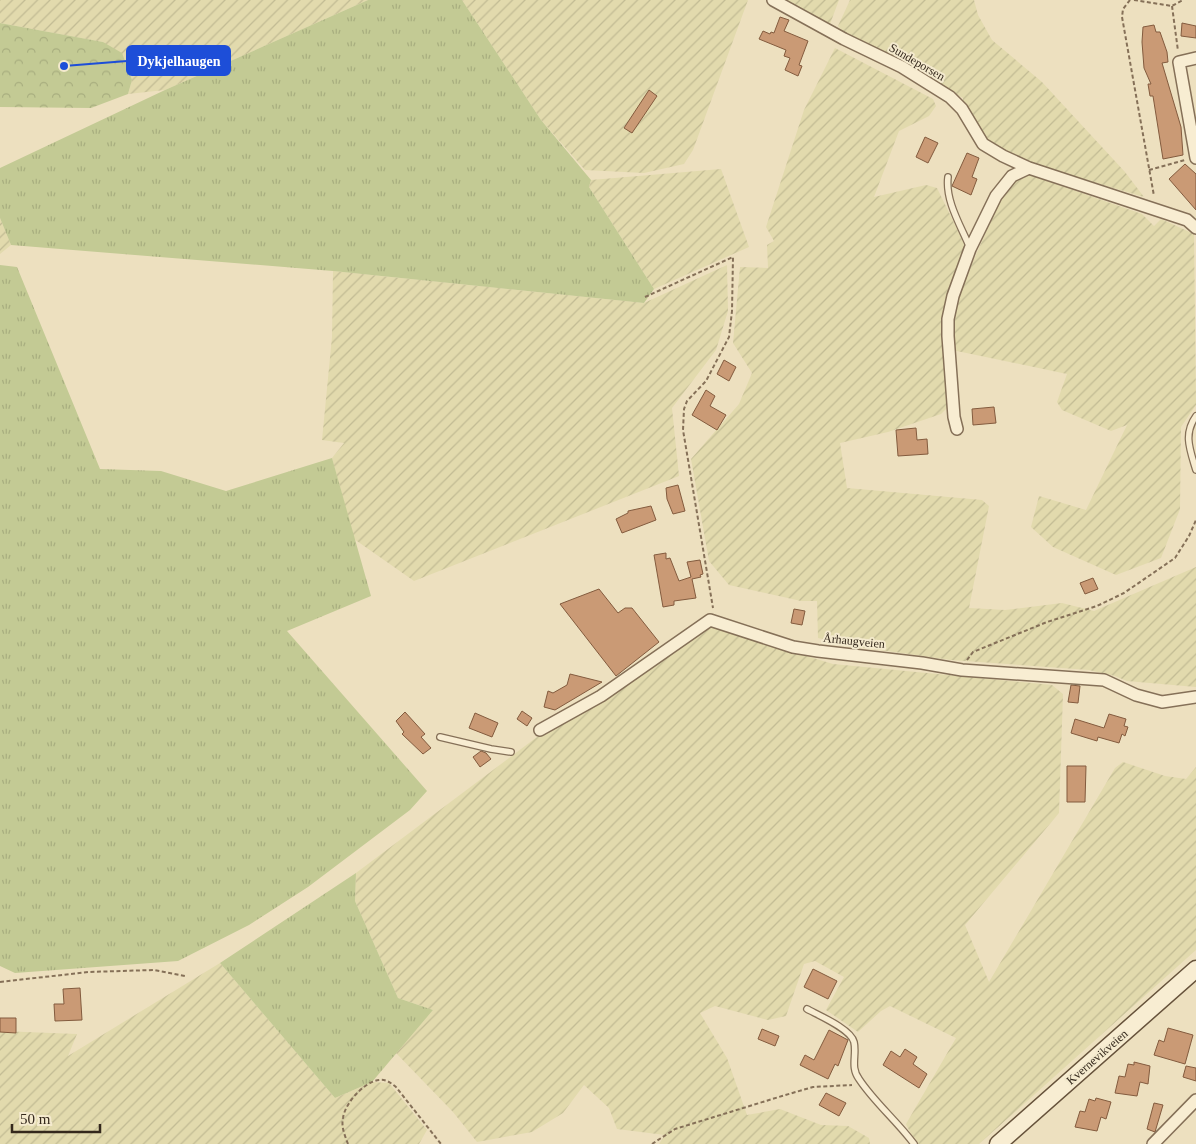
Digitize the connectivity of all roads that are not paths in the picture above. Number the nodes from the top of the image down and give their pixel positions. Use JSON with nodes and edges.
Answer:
{"nodes":[{"id":1,"x":773,"y":0,"type":"edge"},
{"id":2,"x":1196,"y":58,"type":"edge"},
{"id":3,"x":1195,"y":157,"type":"edge"},
{"id":4,"x":1029,"y":168,"type":"junction"},
{"id":5,"x":948,"y":177,"type":"dead end"},
{"id":6,"x":1196,"y":228,"type":"edge"},
{"id":7,"x":970,"y":249,"type":"junction"},
{"id":8,"x":1196,"y":416,"type":"edge"},
{"id":9,"x":957,"y":429,"type":"dead end"},
{"id":10,"x":1196,"y":470,"type":"edge"},
{"id":11,"x":1196,"y":697,"type":"edge"},
{"id":12,"x":540,"y":730,"type":"dead end"},
{"id":13,"x":440,"y":737,"type":"dead end"},
{"id":14,"x":511,"y":752,"type":"dead end"},
{"id":15,"x":1196,"y":970,"type":"edge"},
{"id":16,"x":807,"y":1009,"type":"dead end"},
{"id":17,"x":1196,"y":1100,"type":"edge"},
{"id":18,"x":914,"y":1144,"type":"edge"},
{"id":19,"x":998,"y":1144,"type":"edge"},
{"id":20,"x":1153,"y":1144,"type":"edge"}],
"edges":[{"from":1,"to":4,"type":"street","name":"Sundeporsen"},
{"from":2,"to":3,"type":"street"},
{"from":4,"to":6,"type":"street","name":"Sundeporsen"},
{"from":4,"to":7,"type":"street"},
{"from":5,"to":7,"type":"lane"},
{"from":7,"to":9,"type":"street"},
{"from":8,"to":10,"type":"lane"},
{"from":11,"to":12,"type":"street","name":"Århaugveien"},
{"from":13,"to":14,"type":"lane"},
{"from":15,"to":19,"type":"main road","name":"Kvernevikveien"},
{"from":16,"to":18,"type":"lane"},
{"from":17,"to":20,"type":"street"}]}
